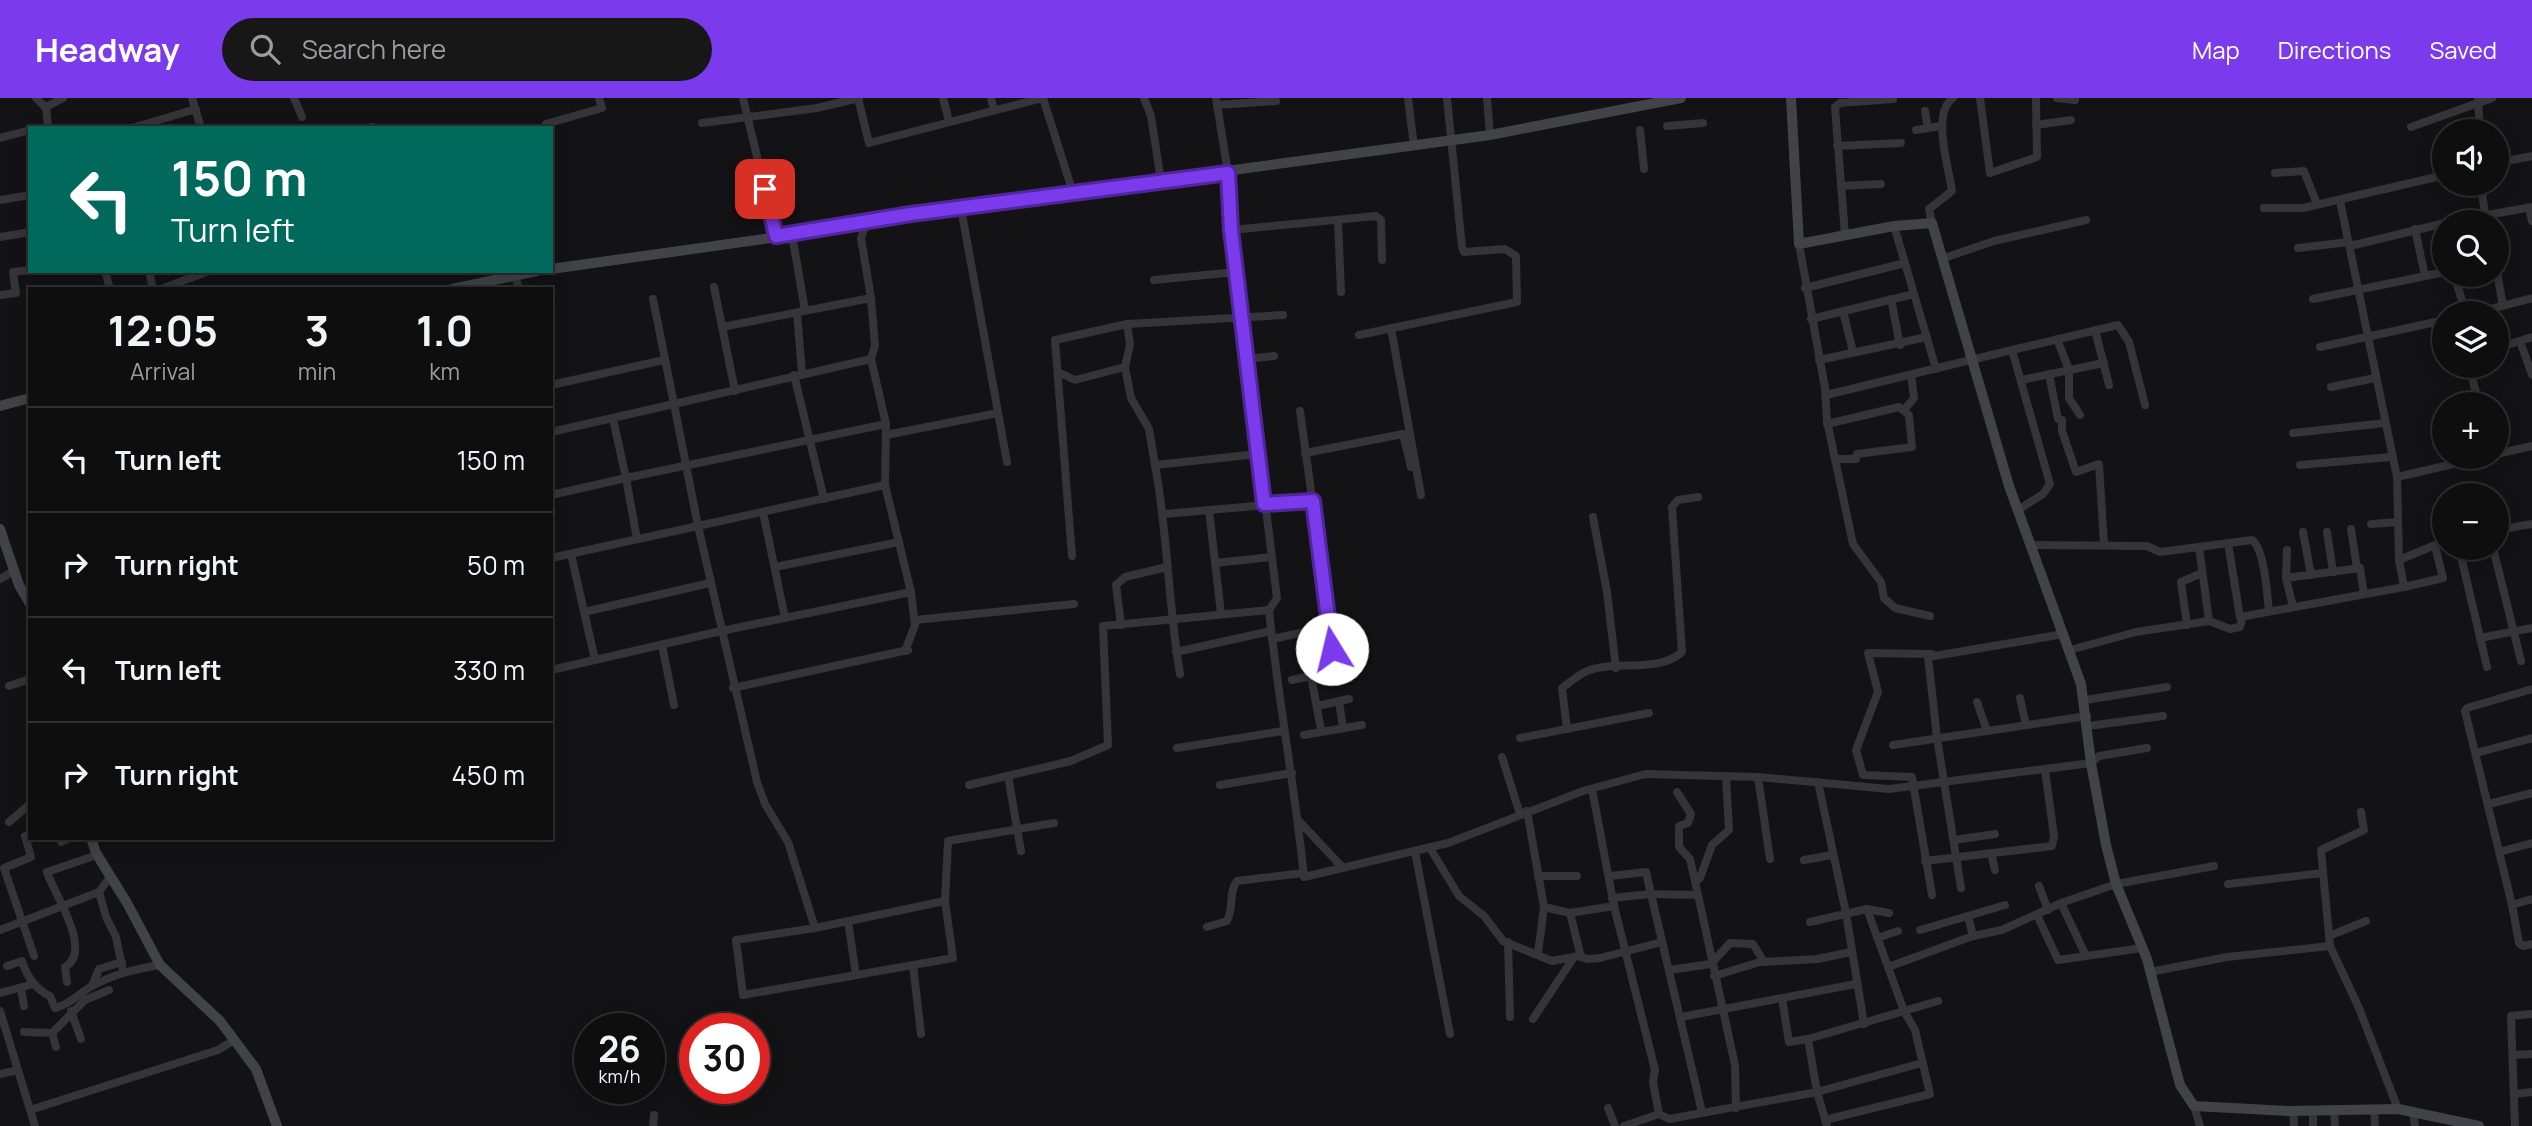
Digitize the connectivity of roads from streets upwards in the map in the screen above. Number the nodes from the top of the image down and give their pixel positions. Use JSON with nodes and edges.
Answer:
{"nodes":[{"id":1,"x":36,"y":98,"type":"edge"},
{"id":2,"x":62,"y":98,"type":"edge"},
{"id":3,"x":192,"y":98,"type":"edge"},
{"id":4,"x":294,"y":98,"type":"edge"},
{"id":5,"x":599,"y":98,"type":"edge"},
{"id":6,"x":743,"y":98,"type":"edge"},
{"id":7,"x":815,"y":98,"type":"edge"},
{"id":8,"x":859,"y":98,"type":"edge"},
{"id":9,"x":943,"y":98,"type":"edge"},
{"id":10,"x":991,"y":98,"type":"edge"},
{"id":11,"x":1043,"y":98,"type":"edge"},
{"id":12,"x":1144,"y":98,"type":"edge"},
{"id":13,"x":1408,"y":98,"type":"edge"},
{"id":14,"x":1447,"y":98,"type":"edge"},
{"id":15,"x":1487,"y":98,"type":"edge"},
{"id":16,"x":1681,"y":98,"type":"edge"},
{"id":17,"x":1791,"y":98,"type":"edge"},
{"id":18,"x":1953,"y":98,"type":"edge"},
{"id":19,"x":1980,"y":98,"type":"edge"},
{"id":20,"x":2036,"y":98,"type":"edge"},
{"id":21,"x":2057,"y":98,"type":"edge"},
{"id":22,"x":2492,"y":98,"type":"edge"},
{"id":23,"x":1893,"y":99,"type":"edge"},
{"id":24,"x":1866,"y":100,"type":"edge"},
{"id":25,"x":2075,"y":100,"type":"edge"},
{"id":26,"x":2478,"y":100,"type":"edge"},
{"id":27,"x":1276,"y":101,"type":"dead end"},
{"id":28,"x":1216,"y":102,"type":"edge"},
{"id":29,"x":46,"y":108,"type":"junction"},
{"id":30,"x":817,"y":108,"type":"junction"},
{"id":31,"x":196,"y":109,"type":"junction"},
{"id":32,"x":994,"y":110,"type":"junction"},
{"id":33,"x":1925,"y":111,"type":"dead end"},
{"id":34,"x":302,"y":117,"type":"dead end"},
{"id":35,"x":749,"y":117,"type":"junction"},
{"id":36,"x":2479,"y":119,"type":"edge"},
{"id":37,"x":2071,"y":120,"type":"dead end"},
{"id":38,"x":949,"y":121,"type":"junction"},
{"id":39,"x":702,"y":123,"type":"dead end"},
{"id":40,"x":1703,"y":123,"type":"dead end"},
{"id":41,"x":546,"y":124,"type":"dead end"},
{"id":42,"x":2036,"y":125,"type":"junction"},
{"id":43,"x":45,"y":126,"type":"edge"},
{"id":44,"x":143,"y":126,"type":"edge"},
{"id":45,"x":200,"y":126,"type":"edge"},
{"id":46,"x":1667,"y":126,"type":"dead end"},
{"id":47,"x":1941,"y":126,"type":"junction"},
{"id":48,"x":2411,"y":127,"type":"dead end"},
{"id":49,"x":1928,"y":128,"type":"junction"},
{"id":50,"x":1640,"y":130,"type":"dead end"},
{"id":51,"x":1916,"y":130,"type":"dead end"},
{"id":52,"x":28,"y":131,"type":"edge"},
{"id":53,"x":1490,"y":135,"type":"junction"},
{"id":54,"x":0,"y":138,"type":"edge"},
{"id":55,"x":1453,"y":140,"type":"junction"},
{"id":56,"x":1901,"y":144,"type":"dead end"},
{"id":57,"x":1413,"y":146,"type":"junction"},
{"id":58,"x":1837,"y":146,"type":"junction"},
{"id":59,"x":2532,"y":156,"type":"edge"},
{"id":60,"x":2509,"y":161,"type":"edge"},
{"id":61,"x":1644,"y":169,"type":"dead end"},
{"id":62,"x":1228,"y":173,"type":"junction"},
{"id":63,"x":2275,"y":173,"type":"dead end"},
{"id":64,"x":2432,"y":178,"type":"edge"},
{"id":65,"x":1161,"y":181,"type":"junction"},
{"id":66,"x":1881,"y":184,"type":"dead end"},
{"id":67,"x":1841,"y":186,"type":"junction"},
{"id":68,"x":1073,"y":193,"type":"junction"},
{"id":69,"x":28,"y":195,"type":"edge"},
{"id":70,"x":0,"y":200,"type":"edge"},
{"id":71,"x":2340,"y":201,"type":"junction"},
{"id":72,"x":2317,"y":204,"type":"junction"},
{"id":73,"x":961,"y":208,"type":"junction"},
{"id":74,"x":2264,"y":208,"type":"dead end"},
{"id":75,"x":2530,"y":208,"type":"edge"},
{"id":76,"x":2509,"y":213,"type":"edge"},
{"id":77,"x":1338,"y":220,"type":"junction"},
{"id":78,"x":2086,"y":220,"type":"dead end"},
{"id":79,"x":867,"y":221,"type":"junction"},
{"id":80,"x":2532,"y":221,"type":"edge"},
{"id":81,"x":1932,"y":223,"type":"junction"},
{"id":82,"x":1894,"y":226,"type":"junction"},
{"id":83,"x":2432,"y":226,"type":"edge"},
{"id":84,"x":2415,"y":229,"type":"junction"},
{"id":85,"x":1231,"y":230,"type":"junction"},
{"id":86,"x":28,"y":232,"type":"edge"},
{"id":87,"x":792,"y":235,"type":"junction"},
{"id":88,"x":1845,"y":235,"type":"junction"},
{"id":89,"x":776,"y":236,"type":"junction"},
{"id":90,"x":0,"y":237,"type":"edge"},
{"id":91,"x":1799,"y":244,"type":"junction"},
{"id":92,"x":2349,"y":244,"type":"junction"},
{"id":93,"x":2298,"y":248,"type":"dead end"},
{"id":94,"x":1944,"y":258,"type":"junction"},
{"id":95,"x":1382,"y":260,"type":"dead end"},
{"id":96,"x":1905,"y":263,"type":"junction"},
{"id":97,"x":553,"y":269,"type":"edge"},
{"id":98,"x":28,"y":270,"type":"edge"},
{"id":99,"x":1236,"y":272,"type":"junction"},
{"id":100,"x":523,"y":273,"type":"edge"},
{"id":101,"x":194,"y":274,"type":"edge"},
{"id":102,"x":516,"y":274,"type":"junction"},
{"id":103,"x":2432,"y":275,"type":"edge"},
{"id":104,"x":2425,"y":276,"type":"junction"},
{"id":105,"x":1154,"y":280,"type":"dead end"},
{"id":106,"x":165,"y":287,"type":"edge"},
{"id":107,"x":461,"y":287,"type":"edge"},
{"id":108,"x":519,"y":287,"type":"edge"},
{"id":109,"x":714,"y":287,"type":"dead end"},
{"id":110,"x":1805,"y":288,"type":"junction"},
{"id":111,"x":2357,"y":290,"type":"junction"},
{"id":112,"x":1341,"y":292,"type":"dead end"},
{"id":113,"x":1914,"y":293,"type":"junction"},
{"id":114,"x":0,"y":295,"type":"edge"},
{"id":115,"x":871,"y":298,"type":"junction"},
{"id":116,"x":2532,"y":298,"type":"edge"},
{"id":117,"x":653,"y":299,"type":"dead end"},
{"id":118,"x":1891,"y":299,"type":"junction"},
{"id":119,"x":2313,"y":299,"type":"dead end"},
{"id":120,"x":2509,"y":304,"type":"edge"},
{"id":121,"x":801,"y":311,"type":"junction"},
{"id":122,"x":1843,"y":311,"type":"junction"},
{"id":123,"x":1283,"y":315,"type":"dead end"},
{"id":124,"x":1242,"y":318,"type":"junction"},
{"id":125,"x":1811,"y":319,"type":"junction"},
{"id":126,"x":2432,"y":323,"type":"edge"},
{"id":127,"x":1127,"y":324,"type":"junction"},
{"id":128,"x":722,"y":327,"type":"junction"},
{"id":129,"x":1391,"y":328,"type":"junction"},
{"id":130,"x":2095,"y":330,"type":"junction"},
{"id":131,"x":1359,"y":334,"type":"dead end"},
{"id":132,"x":1927,"y":337,"type":"junction"},
{"id":133,"x":2368,"y":337,"type":"junction"},
{"id":134,"x":2532,"y":337,"type":"edge"},
{"id":135,"x":2057,"y":339,"type":"junction"},
{"id":136,"x":2520,"y":341,"type":"junction"},
{"id":137,"x":2509,"y":344,"type":"edge"},
{"id":138,"x":1900,"y":345,"type":"junction"},
{"id":139,"x":2320,"y":347,"type":"dead end"},
{"id":140,"x":2012,"y":350,"type":"junction"},
{"id":141,"x":1853,"y":352,"type":"junction"},
{"id":142,"x":1274,"y":356,"type":"dead end"},
{"id":143,"x":871,"y":359,"type":"junction"},
{"id":144,"x":1247,"y":359,"type":"junction"},
{"id":145,"x":1972,"y":359,"type":"junction"},
{"id":146,"x":664,"y":360,"type":"junction"},
{"id":147,"x":1819,"y":360,"type":"junction"},
{"id":148,"x":2104,"y":363,"type":"junction"},
{"id":149,"x":1125,"y":366,"type":"junction"},
{"id":150,"x":1936,"y":369,"type":"junction"},
{"id":151,"x":2069,"y":370,"type":"junction"},
{"id":152,"x":1058,"y":372,"type":"junction"},
{"id":153,"x":1911,"y":374,"type":"junction"},
{"id":154,"x":2049,"y":374,"type":"junction"},
{"id":155,"x":798,"y":375,"type":"junction"},
{"id":156,"x":2532,"y":375,"type":"edge"},
{"id":157,"x":2375,"y":378,"type":"junction"},
{"id":158,"x":2021,"y":380,"type":"junction"},
{"id":159,"x":553,"y":385,"type":"edge"},
{"id":160,"x":2109,"y":385,"type":"dead end"},
{"id":161,"x":2331,"y":387,"type":"dead end"},
{"id":162,"x":735,"y":391,"type":"junction"},
{"id":163,"x":1826,"y":395,"type":"junction"},
{"id":164,"x":2069,"y":398,"type":"junction"},
{"id":165,"x":28,"y":399,"type":"edge"},
{"id":166,"x":2054,"y":401,"type":"junction"},
{"id":167,"x":674,"y":404,"type":"junction"},
{"id":168,"x":2145,"y":405,"type":"dead end"},
{"id":169,"x":0,"y":406,"type":"edge"},
{"id":170,"x":1904,"y":410,"type":"junction"},
{"id":171,"x":1300,"y":411,"type":"dead end"},
{"id":172,"x":998,"y":413,"type":"junction"},
{"id":173,"x":2080,"y":415,"type":"dead end"},
{"id":174,"x":613,"y":419,"type":"junction"},
{"id":175,"x":2385,"y":422,"type":"junction"},
{"id":176,"x":886,"y":424,"type":"junction"},
{"id":177,"x":1827,"y":424,"type":"junction"},
{"id":178,"x":553,"y":432,"type":"edge"},
{"id":179,"x":2293,"y":433,"type":"dead end"},
{"id":180,"x":886,"y":435,"type":"junction"},
{"id":181,"x":809,"y":439,"type":"junction"},
{"id":182,"x":2532,"y":446,"type":"edge"},
{"id":183,"x":2509,"y":451,"type":"edge"},
{"id":184,"x":1305,"y":453,"type":"junction"},
{"id":185,"x":1258,"y":454,"type":"junction"},
{"id":186,"x":2391,"y":457,"type":"junction"},
{"id":187,"x":1835,"y":460,"type":"junction"},
{"id":188,"x":1007,"y":463,"type":"dead end"},
{"id":189,"x":687,"y":465,"type":"junction"},
{"id":190,"x":1156,"y":465,"type":"junction"},
{"id":191,"x":2300,"y":465,"type":"dead end"},
{"id":192,"x":2432,"y":469,"type":"edge"},
{"id":193,"x":2397,"y":477,"type":"junction"},
{"id":194,"x":625,"y":478,"type":"junction"},
{"id":195,"x":1415,"y":483,"type":"dead end"},
{"id":196,"x":885,"y":485,"type":"junction"},
{"id":197,"x":553,"y":495,"type":"edge"},
{"id":198,"x":1421,"y":495,"type":"dead end"},
{"id":199,"x":1698,"y":497,"type":"dead end"},
{"id":200,"x":824,"y":499,"type":"junction"},
{"id":201,"x":1313,"y":501,"type":"junction"},
{"id":202,"x":1264,"y":504,"type":"junction"},
{"id":203,"x":1209,"y":510,"type":"junction"},
{"id":204,"x":2018,"y":510,"type":"junction"},
{"id":205,"x":763,"y":512,"type":"junction"},
{"id":206,"x":1164,"y":514,"type":"junction"},
{"id":207,"x":1593,"y":517,"type":"dead end"},
{"id":208,"x":2398,"y":522,"type":"junction"},
{"id":209,"x":2371,"y":524,"type":"dead end"},
{"id":210,"x":2532,"y":524,"type":"edge"},
{"id":211,"x":698,"y":526,"type":"junction"},
{"id":212,"x":2509,"y":528,"type":"edge"},
{"id":213,"x":2351,"y":529,"type":"dead end"},
{"id":214,"x":0,"y":530,"type":"edge"},
{"id":215,"x":2303,"y":532,"type":"dead end"},
{"id":216,"x":2328,"y":532,"type":"dead end"},
{"id":217,"x":637,"y":539,"type":"junction"},
{"id":218,"x":899,"y":542,"type":"junction"},
{"id":219,"x":2228,"y":543,"type":"junction"},
{"id":220,"x":2030,"y":545,"type":"junction"},
{"id":221,"x":2104,"y":545,"type":"junction"},
{"id":222,"x":2199,"y":547,"type":"junction"},
{"id":223,"x":2432,"y":547,"type":"edge"},
{"id":224,"x":2287,"y":550,"type":"dead end"},
{"id":225,"x":571,"y":554,"type":"junction"},
{"id":226,"x":1072,"y":556,"type":"dead end"},
{"id":227,"x":1272,"y":557,"type":"junction"},
{"id":228,"x":553,"y":558,"type":"edge"},
{"id":229,"x":2399,"y":560,"type":"junction"},
{"id":230,"x":2438,"y":560,"type":"edge"},
{"id":231,"x":2462,"y":560,"type":"edge"},
{"id":232,"x":2496,"y":560,"type":"edge"},
{"id":233,"x":1215,"y":563,"type":"junction"},
{"id":234,"x":775,"y":567,"type":"junction"},
{"id":235,"x":1167,"y":567,"type":"junction"},
{"id":236,"x":2357,"y":568,"type":"junction"},
{"id":237,"x":14,"y":571,"type":"junction"},
{"id":238,"x":2333,"y":572,"type":"junction"},
{"id":239,"x":2202,"y":573,"type":"junction"},
{"id":240,"x":2311,"y":575,"type":"junction"},
{"id":241,"x":2286,"y":578,"type":"junction"},
{"id":242,"x":0,"y":579,"type":"edge"},
{"id":243,"x":710,"y":583,"type":"junction"},
{"id":244,"x":2403,"y":587,"type":"junction"},
{"id":245,"x":911,"y":592,"type":"junction"},
{"id":246,"x":2364,"y":594,"type":"junction"},
{"id":247,"x":28,"y":600,"type":"edge"},
{"id":248,"x":1074,"y":604,"type":"dead end"},
{"id":249,"x":2293,"y":607,"type":"junction"},
{"id":250,"x":1269,"y":610,"type":"junction"},
{"id":251,"x":2269,"y":611,"type":"junction"},
{"id":252,"x":584,"y":612,"type":"junction"},
{"id":253,"x":1221,"y":614,"type":"junction"},
{"id":254,"x":1930,"y":616,"type":"dead end"},
{"id":255,"x":2243,"y":616,"type":"junction"},
{"id":256,"x":785,"y":618,"type":"junction"},
{"id":257,"x":1171,"y":619,"type":"junction"},
{"id":258,"x":915,"y":621,"type":"junction"},
{"id":259,"x":2209,"y":621,"type":"junction"},
{"id":260,"x":1121,"y":625,"type":"junction"},
{"id":261,"x":2187,"y":625,"type":"junction"},
{"id":262,"x":1328,"y":627,"type":"junction"},
{"id":263,"x":2532,"y":628,"type":"edge"},
{"id":264,"x":721,"y":631,"type":"junction"},
{"id":265,"x":2514,"y":632,"type":"junction"},
{"id":266,"x":2064,"y":634,"type":"junction"},
{"id":267,"x":1271,"y":635,"type":"junction"},
{"id":268,"x":2480,"y":638,"type":"junction"},
{"id":269,"x":662,"y":645,"type":"junction"},
{"id":270,"x":2070,"y":650,"type":"junction"},
{"id":271,"x":1176,"y":652,"type":"junction"},
{"id":272,"x":1932,"y":654,"type":"junction"},
{"id":273,"x":595,"y":660,"type":"junction"},
{"id":274,"x":2521,"y":661,"type":"dead end"},
{"id":275,"x":1352,"y":667,"type":"dead end"},
{"id":276,"x":2487,"y":667,"type":"dead end"},
{"id":277,"x":1615,"y":668,"type":"junction"},
{"id":278,"x":553,"y":670,"type":"edge"},
{"id":279,"x":1336,"y":671,"type":"junction"},
{"id":280,"x":1180,"y":674,"type":"dead end"},
{"id":281,"x":1311,"y":676,"type":"junction"},
{"id":282,"x":28,"y":680,"type":"edge"},
{"id":283,"x":1292,"y":680,"type":"dead end"},
{"id":284,"x":9,"y":686,"type":"dead end"},
{"id":285,"x":2167,"y":687,"type":"dead end"},
{"id":286,"x":733,"y":688,"type":"junction"},
{"id":287,"x":2532,"y":689,"type":"edge"},
{"id":288,"x":2020,"y":698,"type":"dead end"},
{"id":289,"x":1349,"y":699,"type":"dead end"},
{"id":290,"x":1339,"y":701,"type":"junction"},
{"id":291,"x":2085,"y":701,"type":"junction"},
{"id":292,"x":1977,"y":702,"type":"dead end"},
{"id":293,"x":674,"y":705,"type":"dead end"},
{"id":294,"x":1317,"y":706,"type":"junction"},
{"id":295,"x":1649,"y":713,"type":"dead end"},
{"id":296,"x":2163,"y":716,"type":"dead end"},
{"id":297,"x":2087,"y":721,"type":"junction"},
{"id":298,"x":1362,"y":725,"type":"dead end"},
{"id":299,"x":2026,"y":725,"type":"junction"},
{"id":300,"x":1343,"y":728,"type":"junction"},
{"id":301,"x":1567,"y":729,"type":"junction"},
{"id":302,"x":1321,"y":730,"type":"junction"},
{"id":303,"x":1987,"y":731,"type":"junction"},
{"id":304,"x":1283,"y":732,"type":"junction"},
{"id":305,"x":1304,"y":735,"type":"dead end"},
{"id":306,"x":1520,"y":738,"type":"dead end"},
{"id":307,"x":1937,"y":738,"type":"junction"},
{"id":308,"x":2532,"y":738,"type":"edge"},
{"id":309,"x":1893,"y":745,"type":"dead end"},
{"id":310,"x":1177,"y":748,"type":"dead end"},
{"id":311,"x":2147,"y":748,"type":"dead end"},
{"id":312,"x":2476,"y":753,"type":"junction"},
{"id":313,"x":1502,"y":757,"type":"dead end"},
{"id":314,"x":2091,"y":763,"type":"junction"},
{"id":315,"x":2045,"y":770,"type":"junction"},
{"id":316,"x":1292,"y":773,"type":"junction"},
{"id":317,"x":1008,"y":776,"type":"junction"},
{"id":318,"x":1726,"y":777,"type":"junction"},
{"id":319,"x":1758,"y":777,"type":"junction"},
{"id":320,"x":1818,"y":782,"type":"junction"},
{"id":321,"x":1944,"y":783,"type":"junction"},
{"id":322,"x":968,"y":785,"type":"dead end"},
{"id":323,"x":1220,"y":785,"type":"dead end"},
{"id":324,"x":1914,"y":787,"type":"junction"},
{"id":325,"x":1592,"y":789,"type":"junction"},
{"id":326,"x":1677,"y":792,"type":"dead end"},
{"id":327,"x":2532,"y":793,"type":"edge"},
{"id":328,"x":2489,"y":804,"type":"junction"},
{"id":329,"x":28,"y":806,"type":"edge"},
{"id":330,"x":1523,"y":812,"type":"junction"},
{"id":331,"x":2361,"y":812,"type":"dead end"},
{"id":332,"x":1298,"y":820,"type":"junction"},
{"id":333,"x":9,"y":822,"type":"dead end"},
{"id":334,"x":1054,"y":823,"type":"dead end"},
{"id":335,"x":1017,"y":827,"type":"junction"},
{"id":336,"x":1995,"y":834,"type":"dead end"},
{"id":337,"x":25,"y":836,"type":"dead end"},
{"id":338,"x":66,"y":840,"type":"edge"},
{"id":339,"x":92,"y":840,"type":"edge"},
{"id":340,"x":1954,"y":840,"type":"junction"},
{"id":341,"x":61,"y":842,"type":"dead end"},
{"id":342,"x":2532,"y":843,"type":"edge"},
{"id":343,"x":1430,"y":848,"type":"junction"},
{"id":344,"x":1021,"y":850,"type":"dead end"},
{"id":345,"x":1415,"y":852,"type":"junction"},
{"id":346,"x":2499,"y":852,"type":"junction"},
{"id":347,"x":1991,"y":853,"type":"junction"},
{"id":348,"x":97,"y":855,"type":"junction"},
{"id":349,"x":1832,"y":855,"type":"junction"},
{"id":350,"x":1956,"y":857,"type":"junction"},
{"id":351,"x":1770,"y":859,"type":"dead end"},
{"id":352,"x":1804,"y":860,"type":"dead end"},
{"id":353,"x":1925,"y":861,"type":"junction"},
{"id":354,"x":2214,"y":866,"type":"dead end"},
{"id":355,"x":1343,"y":869,"type":"junction"},
{"id":356,"x":1995,"y":870,"type":"dead end"},
{"id":357,"x":1304,"y":873,"type":"junction"},
{"id":358,"x":2323,"y":873,"type":"junction"},
{"id":359,"x":1538,"y":876,"type":"junction"},
{"id":360,"x":1577,"y":876,"type":"dead end"},
{"id":361,"x":1610,"y":876,"type":"junction"},
{"id":362,"x":110,"y":877,"type":"junction"},
{"id":363,"x":1696,"y":881,"type":"junction"},
{"id":364,"x":2116,"y":884,"type":"junction"},
{"id":365,"x":2228,"y":884,"type":"dead end"},
{"id":366,"x":2039,"y":886,"type":"dead end"},
{"id":367,"x":1961,"y":888,"type":"dead end"},
{"id":368,"x":99,"y":892,"type":"junction"},
{"id":369,"x":1651,"y":894,"type":"junction"},
{"id":370,"x":1699,"y":895,"type":"junction"},
{"id":371,"x":1932,"y":895,"type":"dead end"},
{"id":372,"x":2532,"y":899,"type":"edge"},
{"id":373,"x":945,"y":901,"type":"junction"},
{"id":374,"x":1613,"y":902,"type":"junction"},
{"id":375,"x":2062,"y":903,"type":"junction"},
{"id":376,"x":65,"y":905,"type":"junction"},
{"id":377,"x":2005,"y":905,"type":"dead end"},
{"id":378,"x":2512,"y":905,"type":"junction"},
{"id":379,"x":1544,"y":907,"type":"junction"},
{"id":380,"x":1867,"y":909,"type":"junction"},
{"id":381,"x":2048,"y":910,"type":"junction"},
{"id":382,"x":1570,"y":913,"type":"junction"},
{"id":383,"x":1846,"y":913,"type":"junction"},
{"id":384,"x":1889,"y":913,"type":"dead end"},
{"id":385,"x":2037,"y":915,"type":"junction"},
{"id":386,"x":1968,"y":916,"type":"junction"},
{"id":387,"x":848,"y":921,"type":"junction"},
{"id":388,"x":20,"y":922,"type":"junction"},
{"id":389,"x":1810,"y":922,"type":"dead end"},
{"id":390,"x":2366,"y":922,"type":"dead end"},
{"id":391,"x":1207,"y":927,"type":"dead end"},
{"id":392,"x":815,"y":928,"type":"junction"},
{"id":393,"x":0,"y":930,"type":"edge"},
{"id":394,"x":1898,"y":930,"type":"dead end"},
{"id":395,"x":1920,"y":930,"type":"dead end"},
{"id":396,"x":1973,"y":936,"type":"junction"},
{"id":397,"x":2329,"y":936,"type":"junction"},
{"id":398,"x":1877,"y":938,"type":"junction"},
{"id":399,"x":1508,"y":942,"type":"junction"},
{"id":400,"x":1662,"y":942,"type":"junction"},
{"id":401,"x":2532,"y":944,"type":"edge"},
{"id":402,"x":2330,"y":946,"type":"junction"},
{"id":403,"x":2142,"y":947,"type":"junction"},
{"id":404,"x":1851,"y":952,"type":"junction"},
{"id":405,"x":1538,"y":953,"type":"junction"},
{"id":406,"x":1624,"y":953,"type":"junction"},
{"id":407,"x":34,"y":956,"type":"dead end"},
{"id":408,"x":2085,"y":956,"type":"junction"},
{"id":409,"x":1577,"y":957,"type":"junction"},
{"id":410,"x":1763,"y":961,"type":"junction"},
{"id":411,"x":1711,"y":964,"type":"junction"},
{"id":412,"x":7,"y":965,"type":"dead end"},
{"id":413,"x":160,"y":965,"type":"junction"},
{"id":414,"x":913,"y":965,"type":"junction"},
{"id":415,"x":122,"y":967,"type":"junction"},
{"id":416,"x":1888,"y":967,"type":"junction"},
{"id":417,"x":1669,"y":970,"type":"junction"},
{"id":418,"x":2150,"y":972,"type":"junction"},
{"id":419,"x":856,"y":975,"type":"junction"},
{"id":420,"x":1714,"y":976,"type":"junction"},
{"id":421,"x":67,"y":982,"type":"dead end"},
{"id":422,"x":34,"y":984,"type":"junction"},
{"id":423,"x":1856,"y":984,"type":"junction"},
{"id":424,"x":92,"y":986,"type":"junction"},
{"id":425,"x":21,"y":988,"type":"junction"},
{"id":426,"x":108,"y":990,"type":"dead end"},
{"id":427,"x":0,"y":993,"type":"edge"},
{"id":428,"x":1782,"y":998,"type":"junction"},
{"id":429,"x":1938,"y":1001,"type":"dead end"},
{"id":430,"x":69,"y":1005,"type":"junction"},
{"id":431,"x":24,"y":1006,"type":"dead end"},
{"id":432,"x":1721,"y":1009,"type":"junction"},
{"id":433,"x":0,"y":1011,"type":"edge"},
{"id":434,"x":1904,"y":1012,"type":"junction"},
{"id":435,"x":2532,"y":1014,"type":"edge"},
{"id":436,"x":72,"y":1015,"type":"junction"},
{"id":437,"x":1510,"y":1017,"type":"dead end"},
{"id":438,"x":1681,"y":1017,"type":"junction"},
{"id":439,"x":1533,"y":1019,"type":"dead end"},
{"id":440,"x":1864,"y":1024,"type":"junction"},
{"id":441,"x":24,"y":1032,"type":"dead end"},
{"id":442,"x":52,"y":1033,"type":"junction"},
{"id":443,"x":921,"y":1034,"type":"dead end"},
{"id":444,"x":1450,"y":1034,"type":"dead end"},
{"id":445,"x":81,"y":1039,"type":"dead end"},
{"id":446,"x":1808,"y":1039,"type":"junction"},
{"id":447,"x":234,"y":1040,"type":"junction"},
{"id":448,"x":56,"y":1047,"type":"dead end"},
{"id":449,"x":2532,"y":1054,"type":"edge"},
{"id":450,"x":2513,"y":1055,"type":"junction"},
{"id":451,"x":1922,"y":1063,"type":"junction"},
{"id":452,"x":18,"y":1070,"type":"junction"},
{"id":453,"x":0,"y":1074,"type":"edge"},
{"id":454,"x":1817,"y":1091,"type":"junction"},
{"id":455,"x":2532,"y":1092,"type":"edge"},
{"id":456,"x":2514,"y":1094,"type":"junction"},
{"id":457,"x":2194,"y":1106,"type":"junction"},
{"id":458,"x":1608,"y":1108,"type":"dead end"},
{"id":459,"x":1736,"y":1108,"type":"junction"},
{"id":460,"x":2398,"y":1109,"type":"junction"},
{"id":461,"x":30,"y":1110,"type":"junction"},
{"id":462,"x":2313,"y":1110,"type":"junction"},
{"id":463,"x":2334,"y":1110,"type":"junction"},
{"id":464,"x":2374,"y":1110,"type":"junction"},
{"id":465,"x":2293,"y":1111,"type":"junction"},
{"id":466,"x":1702,"y":1112,"type":"junction"},
{"id":467,"x":2413,"y":1112,"type":"junction"},
{"id":468,"x":1659,"y":1114,"type":"junction"},
{"id":469,"x":654,"y":1115,"type":"dead end"},
{"id":470,"x":1826,"y":1123,"type":"edge"},
{"id":471,"x":2472,"y":1125,"type":"edge"},
{"id":472,"x":35,"y":1126,"type":"edge"},
{"id":473,"x":277,"y":1126,"type":"edge"},
{"id":474,"x":653,"y":1126,"type":"edge"},
{"id":475,"x":1615,"y":1126,"type":"edge"},
{"id":476,"x":1624,"y":1126,"type":"edge"},
{"id":477,"x":2200,"y":1126,"type":"edge"},
{"id":478,"x":2294,"y":1126,"type":"edge"},
{"id":479,"x":2313,"y":1126,"type":"edge"},
{"id":480,"x":2335,"y":1126,"type":"edge"},
{"id":481,"x":2375,"y":1126,"type":"edge"},
{"id":482,"x":2416,"y":1126,"type":"edge"},
{"id":483,"x":2515,"y":1126,"type":"edge"}],
"edges":[{"from":1,"to":29,"type":"street"},
{"from":2,"to":29,"type":"street"},
{"from":3,"to":31,"type":"street"},
{"from":4,"to":34,"type":"street"},
{"from":5,"to":41,"type":"street"},
{"from":6,"to":35,"type":"street"},
{"from":7,"to":30,"type":"street"},
{"from":8,"to":30,"type":"street"},
{"from":8,"to":38,"type":"street"},
{"from":9,"to":38,"type":"street"},
{"from":10,"to":32,"type":"street"},
{"from":11,"to":32,"type":"street"},
{"from":11,"to":68,"type":"street"},
{"from":12,"to":65,"type":"street"},
{"from":13,"to":57,"type":"street"},
{"from":14,"to":55,"type":"street"},
{"from":15,"to":53,"type":"street"},
{"from":16,"to":53,"type":"street"},
{"from":17,"to":91,"type":"street"},
{"from":18,"to":47,"type":"street"},
{"from":19,"to":42,"type":"street"},
{"from":20,"to":42,"type":"street"},
{"from":21,"to":25,"type":"street"},
{"from":22,"to":26,"type":"street"},
{"from":23,"to":24,"type":"street"},
{"from":24,"to":58,"type":"street"},
{"from":26,"to":36,"type":"street"},
{"from":26,"to":48,"type":"street"},
{"from":27,"to":28,"type":"street"},
{"from":28,"to":62,"type":"street"},
{"from":29,"to":43,"type":"street"},
{"from":30,"to":35,"type":"street"},
{"from":31,"to":44,"type":"street"},
{"from":31,"to":45,"type":"street"},
{"from":32,"to":38,"type":"street"},
{"from":33,"to":49,"type":"street"},
{"from":35,"to":39,"type":"street"},
{"from":35,"to":89,"type":"street"},
{"from":37,"to":42,"type":"street"},
{"from":40,"to":46,"type":"street"},
{"from":47,"to":49,"type":"street"},
{"from":47,"to":81,"type":"street"},
{"from":49,"to":51,"type":"street"},
{"from":50,"to":61,"type":"street"},
{"from":52,"to":54,"type":"street"},
{"from":53,"to":55,"type":"street"},
{"from":55,"to":57,"type":"street"},
{"from":55,"to":129,"type":"street"},
{"from":56,"to":58,"type":"street"},
{"from":57,"to":62,"type":"street"},
{"from":58,"to":67,"type":"street"},
{"from":59,"to":60,"type":"street"},
{"from":62,"to":65,"type":"street"},
{"from":62,"to":85,"type":"street"},
{"from":63,"to":72,"type":"street"},
{"from":64,"to":71,"type":"street"},
{"from":65,"to":68,"type":"street"},
{"from":66,"to":67,"type":"street"},
{"from":67,"to":88,"type":"street"},
{"from":68,"to":73,"type":"street"},
{"from":69,"to":70,"type":"street"},
{"from":71,"to":72,"type":"street"},
{"from":71,"to":92,"type":"street"},
{"from":72,"to":74,"type":"street"},
{"from":73,"to":79,"type":"street"},
{"from":73,"to":172,"type":"street"},
{"from":75,"to":76,"type":"street"},
{"from":75,"to":80,"type":"street"},
{"from":77,"to":85,"type":"street"},
{"from":77,"to":95,"type":"street"},
{"from":77,"to":112,"type":"street"},
{"from":78,"to":94,"type":"street"},
{"from":79,"to":87,"type":"street"},
{"from":79,"to":115,"type":"street"},
{"from":81,"to":82,"type":"street"},
{"from":81,"to":94,"type":"street"},
{"from":82,"to":88,"type":"street"},
{"from":82,"to":96,"type":"street"},
{"from":83,"to":84,"type":"street"},
{"from":84,"to":92,"type":"street"},
{"from":84,"to":104,"type":"street"},
{"from":85,"to":99,"type":"street"},
{"from":86,"to":90,"type":"street"},
{"from":87,"to":89,"type":"street"},
{"from":87,"to":121,"type":"street"},
{"from":88,"to":91,"type":"street"},
{"from":89,"to":97,"type":"street"},
{"from":91,"to":110,"type":"street"},
{"from":92,"to":93,"type":"street"},
{"from":92,"to":111,"type":"street"},
{"from":94,"to":145,"type":"street"},
{"from":96,"to":110,"type":"street"},
{"from":96,"to":113,"type":"street"},
{"from":98,"to":114,"type":"street"},
{"from":99,"to":105,"type":"street"},
{"from":99,"to":124,"type":"street"},
{"from":100,"to":102,"type":"street"},
{"from":101,"to":106,"type":"street"},
{"from":102,"to":107,"type":"street"},
{"from":102,"to":108,"type":"street"},
{"from":103,"to":104,"type":"street"},
{"from":104,"to":111,"type":"street"},
{"from":109,"to":128,"type":"street"},
{"from":110,"to":125,"type":"street"},
{"from":111,"to":119,"type":"street"},
{"from":111,"to":133,"type":"street"},
{"from":113,"to":118,"type":"street"},
{"from":113,"to":132,"type":"street"},
{"from":115,"to":121,"type":"street"},
{"from":115,"to":143,"type":"street"},
{"from":116,"to":120,"type":"street"},
{"from":117,"to":146,"type":"street"},
{"from":118,"to":122,"type":"street"},
{"from":118,"to":138,"type":"street"},
{"from":121,"to":128,"type":"street"},
{"from":121,"to":155,"type":"street"},
{"from":122,"to":125,"type":"street"},
{"from":122,"to":141,"type":"street"},
{"from":123,"to":124,"type":"street"},
{"from":124,"to":127,"type":"street"},
{"from":124,"to":144,"type":"street"},
{"from":125,"to":147,"type":"street"},
{"from":126,"to":133,"type":"street"},
{"from":127,"to":149,"type":"street"},
{"from":127,"to":152,"type":"street"},
{"from":128,"to":162,"type":"street"},
{"from":129,"to":131,"type":"street"},
{"from":129,"to":198,"type":"street"},
{"from":130,"to":135,"type":"street"},
{"from":130,"to":148,"type":"street"},
{"from":130,"to":168,"type":"street"},
{"from":132,"to":138,"type":"street"},
{"from":132,"to":150,"type":"street"},
{"from":133,"to":139,"type":"street"},
{"from":133,"to":157,"type":"street"},
{"from":134,"to":136,"type":"street"},
{"from":135,"to":140,"type":"street"},
{"from":135,"to":151,"type":"street"},
{"from":136,"to":137,"type":"street"},
{"from":136,"to":156,"type":"street"},
{"from":138,"to":141,"type":"street"},
{"from":140,"to":145,"type":"street"},
{"from":140,"to":158,"type":"street"},
{"from":141,"to":147,"type":"street"},
{"from":142,"to":144,"type":"street"},
{"from":143,"to":155,"type":"street"},
{"from":143,"to":176,"type":"street"},
{"from":144,"to":185,"type":"street"},
{"from":145,"to":150,"type":"street"},
{"from":145,"to":204,"type":"street"},
{"from":146,"to":159,"type":"street"},
{"from":146,"to":167,"type":"street"},
{"from":147,"to":163,"type":"street"},
{"from":148,"to":151,"type":"street"},
{"from":148,"to":160,"type":"street"},
{"from":149,"to":152,"type":"street"},
{"from":149,"to":190,"type":"street"},
{"from":150,"to":153,"type":"street"},
{"from":151,"to":154,"type":"street"},
{"from":151,"to":164,"type":"street"},
{"from":152,"to":226,"type":"street"},
{"from":153,"to":163,"type":"street"},
{"from":153,"to":170,"type":"street"},
{"from":154,"to":158,"type":"street"},
{"from":154,"to":166,"type":"street"},
{"from":155,"to":162,"type":"street"},
{"from":155,"to":181,"type":"street"},
{"from":157,"to":161,"type":"street"},
{"from":157,"to":175,"type":"street"},
{"from":158,"to":204,"type":"street"},
{"from":162,"to":167,"type":"street"},
{"from":163,"to":177,"type":"street"},
{"from":164,"to":166,"type":"street"},
{"from":164,"to":173,"type":"street"},
{"from":165,"to":169,"type":"street"},
{"from":166,"to":221,"type":"street"},
{"from":167,"to":174,"type":"street"},
{"from":167,"to":189,"type":"street"},
{"from":170,"to":177,"type":"street"},
{"from":170,"to":187,"type":"street"},
{"from":171,"to":184,"type":"street"},
{"from":172,"to":180,"type":"street"},
{"from":172,"to":188,"type":"street"},
{"from":174,"to":178,"type":"street"},
{"from":174,"to":194,"type":"street"},
{"from":175,"to":179,"type":"street"},
{"from":175,"to":186,"type":"street"},
{"from":176,"to":180,"type":"street"},
{"from":176,"to":181,"type":"street"},
{"from":177,"to":187,"type":"street"},
{"from":180,"to":196,"type":"street"},
{"from":181,"to":189,"type":"street"},
{"from":181,"to":200,"type":"street"},
{"from":182,"to":183,"type":"street"},
{"from":184,"to":195,"type":"street"},
{"from":184,"to":201,"type":"street"},
{"from":185,"to":190,"type":"street"},
{"from":185,"to":202,"type":"street"},
{"from":186,"to":191,"type":"street"},
{"from":186,"to":193,"type":"street"},
{"from":187,"to":254,"type":"street"},
{"from":189,"to":194,"type":"street"},
{"from":189,"to":211,"type":"street"},
{"from":190,"to":206,"type":"street"},
{"from":192,"to":193,"type":"street"},
{"from":193,"to":208,"type":"street"},
{"from":194,"to":197,"type":"street"},
{"from":194,"to":217,"type":"street"},
{"from":196,"to":200,"type":"street"},
{"from":196,"to":218,"type":"street"},
{"from":199,"to":277,"type":"street"},
{"from":200,"to":205,"type":"street"},
{"from":201,"to":202,"type":"street"},
{"from":201,"to":262,"type":"street"},
{"from":202,"to":203,"type":"street"},
{"from":202,"to":227,"type":"street"},
{"from":203,"to":206,"type":"street"},
{"from":203,"to":233,"type":"street"},
{"from":204,"to":220,"type":"street"},
{"from":205,"to":211,"type":"street"},
{"from":205,"to":234,"type":"street"},
{"from":206,"to":235,"type":"street"},
{"from":207,"to":277,"type":"street"},
{"from":208,"to":209,"type":"street"},
{"from":208,"to":229,"type":"street"},
{"from":210,"to":212,"type":"street"},
{"from":211,"to":217,"type":"street"},
{"from":211,"to":243,"type":"street"},
{"from":213,"to":236,"type":"street"},
{"from":214,"to":237,"type":"street"},
{"from":215,"to":240,"type":"street"},
{"from":216,"to":238,"type":"street"},
{"from":217,"to":225,"type":"street"},
{"from":218,"to":234,"type":"street"},
{"from":218,"to":245,"type":"street"},
{"from":219,"to":222,"type":"street"},
{"from":219,"to":251,"type":"street"},
{"from":219,"to":255,"type":"street"},
{"from":220,"to":221,"type":"street"},
{"from":220,"to":266,"type":"street"},
{"from":221,"to":222,"type":"street"},
{"from":222,"to":239,"type":"street"},
{"from":223,"to":229,"type":"street"},
{"from":224,"to":241,"type":"street"},
{"from":225,"to":228,"type":"street"},
{"from":225,"to":252,"type":"street"},
{"from":227,"to":233,"type":"street"},
{"from":227,"to":250,"type":"street"},
{"from":229,"to":244,"type":"street"},
{"from":230,"to":244,"type":"street"},
{"from":231,"to":268,"type":"street"},
{"from":232,"to":265,"type":"street"},
{"from":233,"to":253,"type":"street"},
{"from":234,"to":256,"type":"street"},
{"from":235,"to":257,"type":"street"},
{"from":235,"to":260,"type":"street"},
{"from":236,"to":238,"type":"street"},
{"from":236,"to":246,"type":"street"},
{"from":237,"to":242,"type":"street"},
{"from":237,"to":247,"type":"street"},
{"from":238,"to":240,"type":"street"},
{"from":239,"to":259,"type":"street"},
{"from":239,"to":261,"type":"street"},
{"from":240,"to":241,"type":"street"},
{"from":241,"to":249,"type":"street"},
{"from":243,"to":252,"type":"street"},
{"from":243,"to":264,"type":"street"},
{"from":244,"to":246,"type":"street"},
{"from":245,"to":256,"type":"street"},
{"from":245,"to":258,"type":"street"},
{"from":246,"to":249,"type":"street"},
{"from":248,"to":258,"type":"street"},
{"from":249,"to":251,"type":"street"},
{"from":250,"to":253,"type":"street"},
{"from":250,"to":267,"type":"street"},
{"from":251,"to":255,"type":"street"},
{"from":252,"to":273,"type":"street"},
{"from":253,"to":257,"type":"street"},
{"from":255,"to":259,"type":"street"},
{"from":256,"to":264,"type":"street"},
{"from":257,"to":260,"type":"street"},
{"from":257,"to":271,"type":"street"},
{"from":258,"to":286,"type":"street"},
{"from":259,"to":261,"type":"street"},
{"from":260,"to":317,"type":"street"},
{"from":261,"to":270,"type":"street"},
{"from":262,"to":267,"type":"street"},
{"from":262,"to":279,"type":"street"},
{"from":263,"to":265,"type":"street"},
{"from":264,"to":269,"type":"street"},
{"from":264,"to":286,"type":"street"},
{"from":265,"to":268,"type":"street"},
{"from":265,"to":274,"type":"street"},
{"from":266,"to":270,"type":"street"},
{"from":266,"to":272,"type":"street"},
{"from":267,"to":271,"type":"street"},
{"from":267,"to":304,"type":"street"},
{"from":268,"to":276,"type":"street"},
{"from":269,"to":273,"type":"street"},
{"from":269,"to":293,"type":"street"},
{"from":270,"to":291,"type":"street"},
{"from":271,"to":280,"type":"street"},
{"from":272,"to":307,"type":"street"},
{"from":272,"to":324,"type":"street"},
{"from":273,"to":278,"type":"street"},
{"from":275,"to":279,"type":"street"},
{"from":277,"to":301,"type":"street"},
{"from":279,"to":281,"type":"street"},
{"from":281,"to":283,"type":"street"},
{"from":281,"to":294,"type":"street"},
{"from":282,"to":284,"type":"street"},
{"from":285,"to":291,"type":"street"},
{"from":286,"to":392,"type":"street"},
{"from":287,"to":312,"type":"street"},
{"from":288,"to":299,"type":"street"},
{"from":289,"to":290,"type":"street"},
{"from":290,"to":294,"type":"street"},
{"from":290,"to":300,"type":"street"},
{"from":291,"to":297,"type":"street"},
{"from":292,"to":303,"type":"street"},
{"from":294,"to":302,"type":"street"},
{"from":295,"to":301,"type":"street"},
{"from":296,"to":297,"type":"street"},
{"from":297,"to":299,"type":"street"},
{"from":297,"to":314,"type":"street"},
{"from":298,"to":300,"type":"street"},
{"from":299,"to":303,"type":"street"},
{"from":300,"to":302,"type":"street"},
{"from":301,"to":306,"type":"street"},
{"from":302,"to":305,"type":"street"},
{"from":303,"to":307,"type":"street"},
{"from":304,"to":310,"type":"street"},
{"from":304,"to":316,"type":"street"},
{"from":307,"to":309,"type":"street"},
{"from":307,"to":321,"type":"street"},
{"from":308,"to":312,"type":"street"},
{"from":311,"to":314,"type":"street"},
{"from":312,"to":328,"type":"street"},
{"from":313,"to":330,"type":"street"},
{"from":314,"to":315,"type":"street"},
{"from":314,"to":364,"type":"street"},
{"from":315,"to":321,"type":"street"},
{"from":315,"to":347,"type":"street"},
{"from":316,"to":323,"type":"street"},
{"from":316,"to":332,"type":"street"},
{"from":317,"to":322,"type":"street"},
{"from":317,"to":335,"type":"street"},
{"from":318,"to":319,"type":"street"},
{"from":318,"to":325,"type":"street"},
{"from":318,"to":363,"type":"street"},
{"from":319,"to":320,"type":"street"},
{"from":319,"to":351,"type":"street"},
{"from":320,"to":324,"type":"street"},
{"from":320,"to":349,"type":"street"},
{"from":321,"to":324,"type":"street"},
{"from":321,"to":340,"type":"street"},
{"from":324,"to":353,"type":"street"},
{"from":325,"to":330,"type":"street"},
{"from":325,"to":361,"type":"street"},
{"from":326,"to":363,"type":"street"},
{"from":327,"to":328,"type":"street"},
{"from":328,"to":346,"type":"street"},
{"from":329,"to":333,"type":"street"},
{"from":330,"to":343,"type":"street"},
{"from":330,"to":359,"type":"street"},
{"from":331,"to":358,"type":"street"},
{"from":332,"to":355,"type":"street"},
{"from":332,"to":357,"type":"street"},
{"from":334,"to":335,"type":"street"},
{"from":335,"to":344,"type":"street"},
{"from":335,"to":373,"type":"street"},
{"from":336,"to":340,"type":"street"},
{"from":337,"to":388,"type":"street"},
{"from":338,"to":341,"type":"street"},
{"from":339,"to":348,"type":"street"},
{"from":340,"to":350,"type":"street"},
{"from":342,"to":346,"type":"street"},
{"from":343,"to":345,"type":"street"},
{"from":343,"to":399,"type":"street"},
{"from":345,"to":355,"type":"street"},
{"from":345,"to":444,"type":"street"},
{"from":346,"to":378,"type":"street"},
{"from":347,"to":350,"type":"street"},
{"from":347,"to":356,"type":"street"},
{"from":348,"to":362,"type":"street"},
{"from":348,"to":376,"type":"street"},
{"from":349,"to":352,"type":"street"},
{"from":349,"to":383,"type":"street"},
{"from":350,"to":353,"type":"street"},
{"from":350,"to":367,"type":"street"},
{"from":353,"to":371,"type":"street"},
{"from":354,"to":364,"type":"street"},
{"from":355,"to":357,"type":"street"},
{"from":357,"to":391,"type":"street"},
{"from":358,"to":365,"type":"street"},
{"from":358,"to":397,"type":"street"},
{"from":359,"to":360,"type":"street"},
{"from":359,"to":379,"type":"street"},
{"from":361,"to":369,"type":"street"},
{"from":361,"to":374,"type":"street"},
{"from":362,"to":368,"type":"street"},
{"from":362,"to":413,"type":"street"},
{"from":363,"to":370,"type":"street"},
{"from":364,"to":375,"type":"street"},
{"from":364,"to":403,"type":"street"},
{"from":366,"to":381,"type":"street"},
{"from":368,"to":376,"type":"street"},
{"from":368,"to":415,"type":"street"},
{"from":369,"to":370,"type":"street"},
{"from":369,"to":374,"type":"street"},
{"from":369,"to":400,"type":"street"},
{"from":370,"to":411,"type":"street"},
{"from":372,"to":378,"type":"street"},
{"from":373,"to":387,"type":"street"},
{"from":373,"to":414,"type":"street"},
{"from":374,"to":382,"type":"street"},
{"from":374,"to":406,"type":"street"},
{"from":375,"to":381,"type":"street"},
{"from":375,"to":408,"type":"street"},
{"from":376,"to":388,"type":"street"},
{"from":376,"to":421,"type":"street"},
{"from":377,"to":386,"type":"street"},
{"from":378,"to":401,"type":"street"},
{"from":379,"to":382,"type":"street"},
{"from":379,"to":405,"type":"street"},
{"from":380,"to":383,"type":"street"},
{"from":380,"to":384,"type":"street"},
{"from":380,"to":398,"type":"street"},
{"from":381,"to":385,"type":"street"},
{"from":382,"to":409,"type":"street"},
{"from":383,"to":389,"type":"street"},
{"from":383,"to":404,"type":"street"},
{"from":385,"to":396,"type":"street"},
{"from":385,"to":408,"type":"street"},
{"from":386,"to":395,"type":"street"},
{"from":386,"to":396,"type":"street"},
{"from":387,"to":392,"type":"street"},
{"from":387,"to":419,"type":"street"},
{"from":388,"to":393,"type":"street"},
{"from":388,"to":407,"type":"street"},
{"from":390,"to":397,"type":"street"},
{"from":392,"to":419,"type":"street"},
{"from":394,"to":398,"type":"street"},
{"from":396,"to":416,"type":"street"},
{"from":397,"to":402,"type":"street"},
{"from":398,"to":416,"type":"street"},
{"from":399,"to":405,"type":"street"},
{"from":399,"to":437,"type":"street"},
{"from":400,"to":406,"type":"street"},
{"from":400,"to":417,"type":"street"},
{"from":402,"to":418,"type":"street"},
{"from":402,"to":460,"type":"street"},
{"from":403,"to":408,"type":"street"},
{"from":403,"to":418,"type":"street"},
{"from":404,"to":410,"type":"street"},
{"from":404,"to":423,"type":"street"},
{"from":405,"to":409,"type":"street"},
{"from":406,"to":409,"type":"street"},
{"from":406,"to":468,"type":"street"},
{"from":409,"to":439,"type":"street"},
{"from":410,"to":411,"type":"street"},
{"from":410,"to":420,"type":"street"},
{"from":411,"to":417,"type":"street"},
{"from":411,"to":420,"type":"street"},
{"from":412,"to":422,"type":"street"},
{"from":413,"to":415,"type":"street"},
{"from":413,"to":447,"type":"street"},
{"from":414,"to":419,"type":"street"},
{"from":414,"to":443,"type":"street"},
{"from":415,"to":424,"type":"street"},
{"from":415,"to":424,"type":"street"},
{"from":416,"to":434,"type":"street"},
{"from":417,"to":438,"type":"street"},
{"from":418,"to":457,"type":"street"},
{"from":420,"to":432,"type":"street"},
{"from":422,"to":425,"type":"street"},
{"from":422,"to":430,"type":"street"},
{"from":423,"to":428,"type":"street"},
{"from":423,"to":440,"type":"street"},
{"from":424,"to":430,"type":"street"},
{"from":425,"to":427,"type":"street"},
{"from":425,"to":431,"type":"street"},
{"from":426,"to":436,"type":"street"},
{"from":428,"to":432,"type":"street"},
{"from":428,"to":446,"type":"street"},
{"from":429,"to":434,"type":"street"},
{"from":430,"to":436,"type":"street"},
{"from":432,"to":438,"type":"street"},
{"from":432,"to":459,"type":"street"},
{"from":433,"to":452,"type":"street"},
{"from":434,"to":440,"type":"street"},
{"from":434,"to":451,"type":"street"},
{"from":435,"to":450,"type":"street"},
{"from":436,"to":442,"type":"street"},
{"from":436,"to":445,"type":"street"},
{"from":438,"to":466,"type":"street"},
{"from":440,"to":446,"type":"street"},
{"from":441,"to":442,"type":"street"},
{"from":442,"to":448,"type":"street"},
{"from":446,"to":454,"type":"street"},
{"from":447,"to":461,"type":"street"},
{"from":447,"to":473,"type":"street"},
{"from":449,"to":450,"type":"street"},
{"from":450,"to":456,"type":"street"},
{"from":451,"to":454,"type":"street"},
{"from":451,"to":470,"type":"street"},
{"from":452,"to":453,"type":"street"},
{"from":452,"to":461,"type":"street"},
{"from":454,"to":459,"type":"street"},
{"from":454,"to":470,"type":"street"},
{"from":455,"to":456,"type":"street"},
{"from":456,"to":483,"type":"street"},
{"from":457,"to":465,"type":"street"},
{"from":457,"to":477,"type":"street"},
{"from":458,"to":475,"type":"street"},
{"from":459,"to":466,"type":"street"},
{"from":460,"to":464,"type":"street"},
{"from":460,"to":467,"type":"street"},
{"from":461,"to":472,"type":"street"},
{"from":462,"to":463,"type":"street"},
{"from":462,"to":465,"type":"street"},
{"from":462,"to":479,"type":"street"},
{"from":463,"to":464,"type":"street"},
{"from":463,"to":480,"type":"street"},
{"from":464,"to":481,"type":"street"},
{"from":465,"to":478,"type":"street"},
{"from":466,"to":468,"type":"street"},
{"from":467,"to":471,"type":"street"},
{"from":467,"to":482,"type":"street"},
{"from":468,"to":476,"type":"street"},
{"from":469,"to":474,"type":"street"}]}
